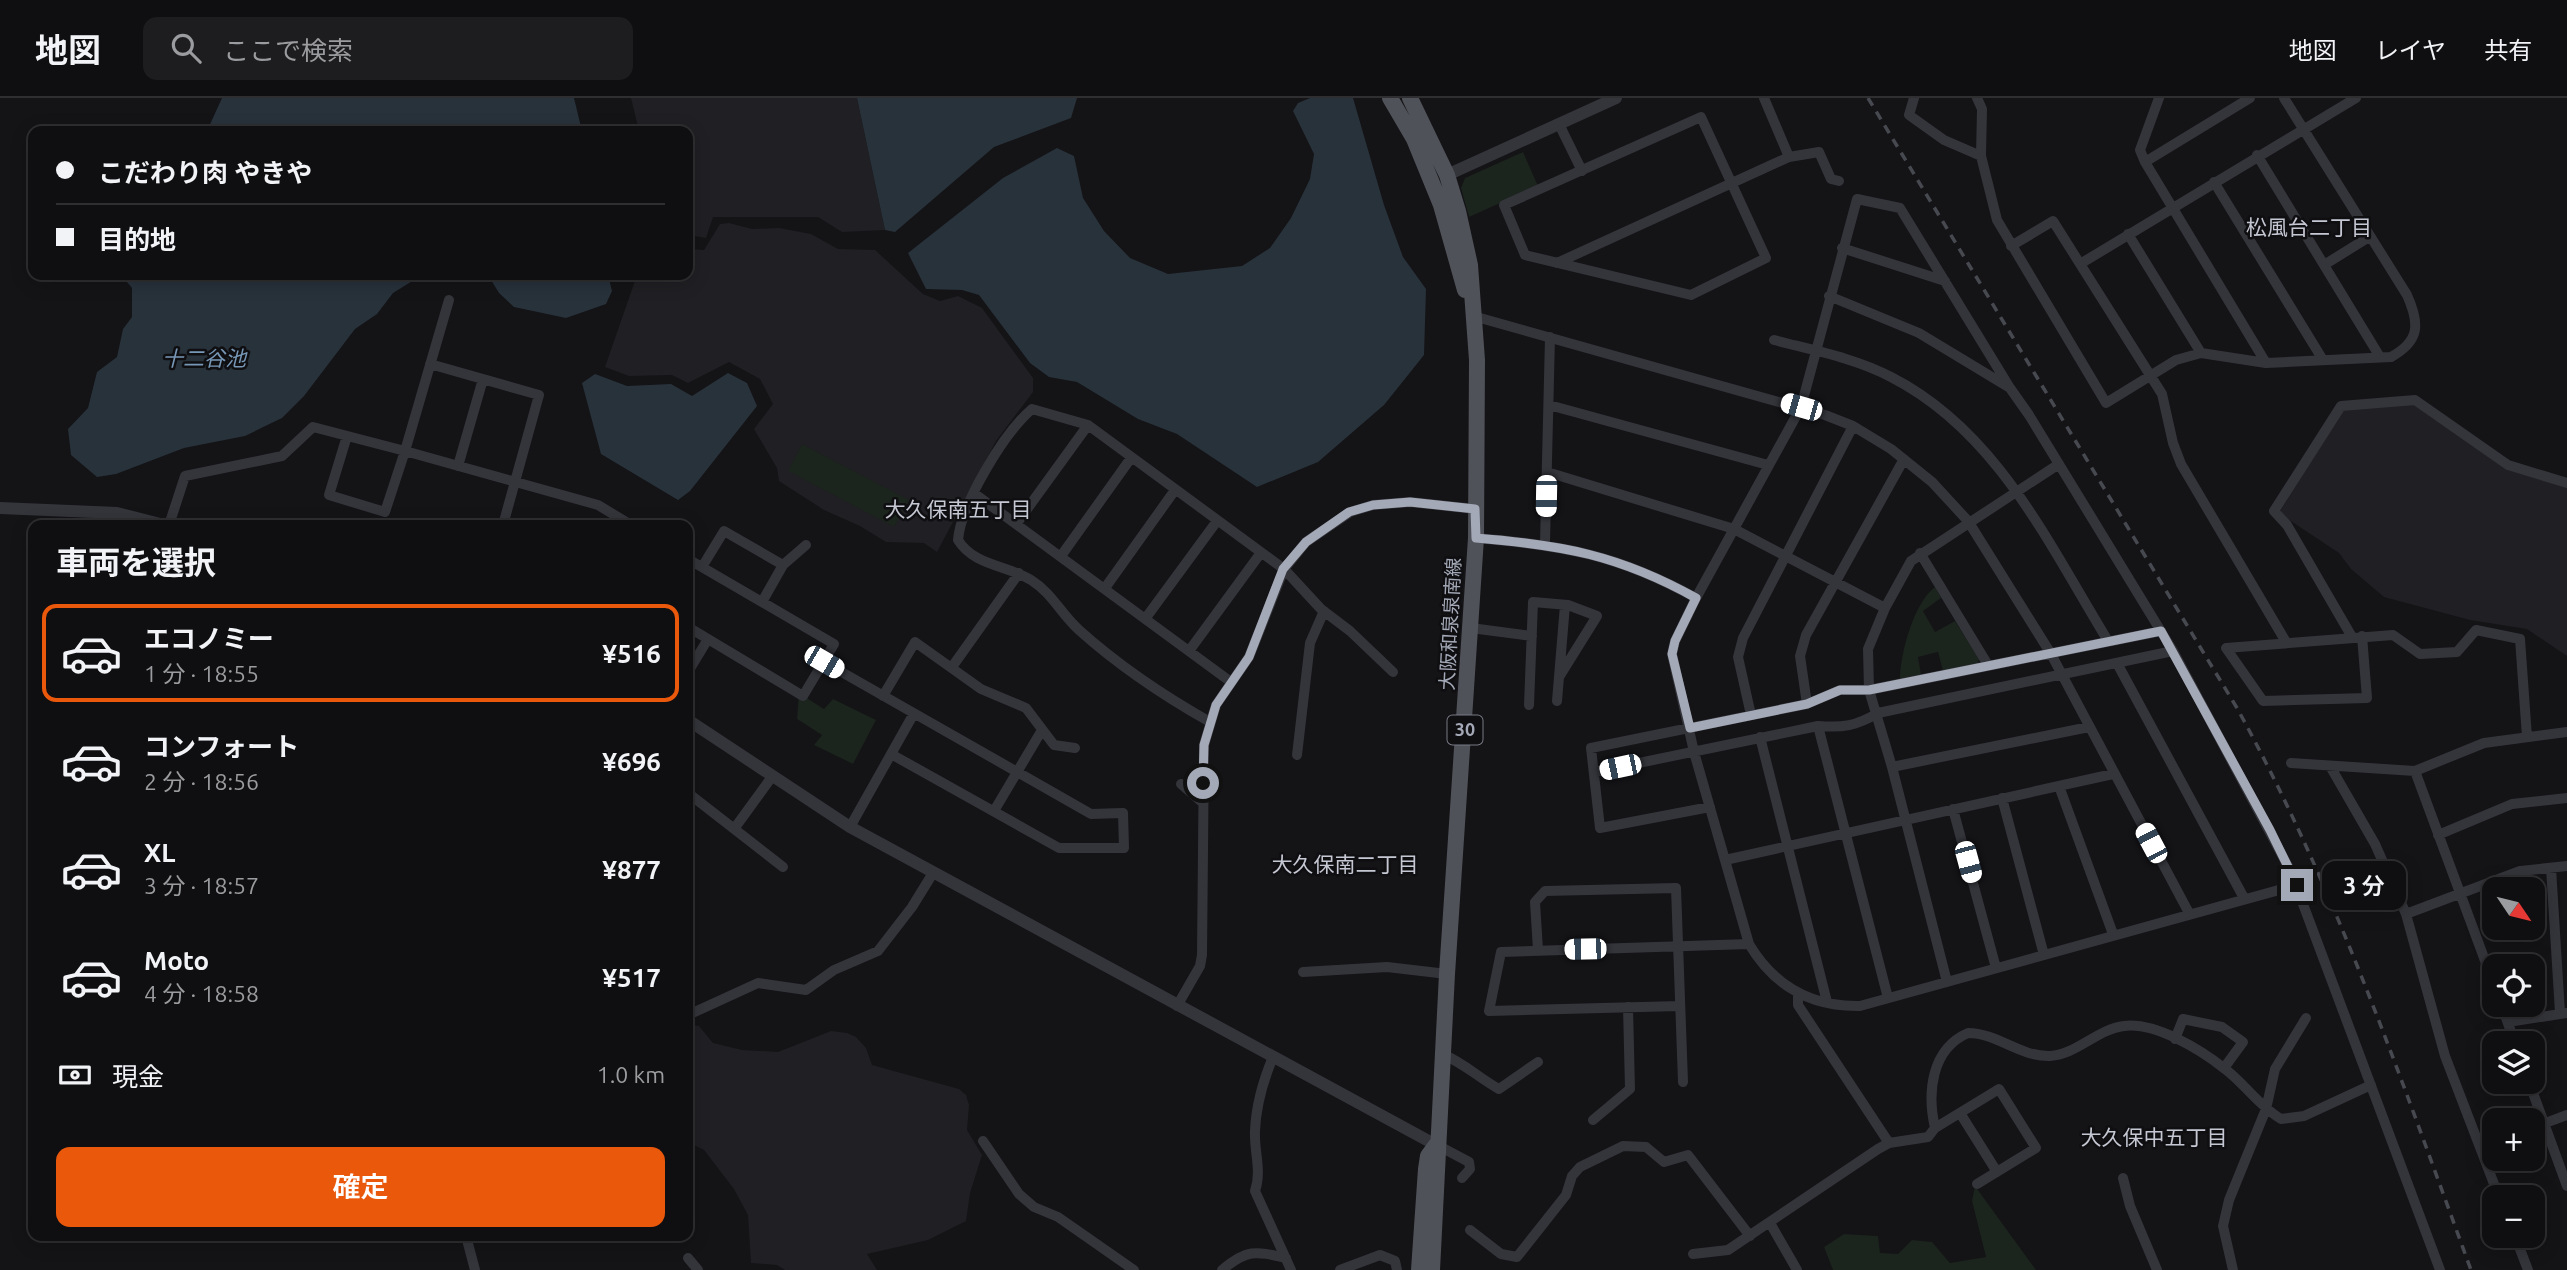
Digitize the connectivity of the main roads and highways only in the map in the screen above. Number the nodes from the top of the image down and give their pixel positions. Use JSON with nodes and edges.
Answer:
{"nodes":[{"id":1,"x":1390,"y":98,"type":"edge"},
{"id":2,"x":1410,"y":98,"type":"edge"},
{"id":3,"x":1473,"y":316,"type":"junction"},
{"id":4,"x":1436,"y":1145,"type":"junction"},
{"id":5,"x":1419,"y":1270,"type":"edge"},
{"id":6,"x":1432,"y":1270,"type":"edge"}],
"edges":[{"from":1,"to":3,"type":"main road","name":"大阪和泉泉南線","number":"30"},
{"from":2,"to":3,"type":"main road","name":"大阪和泉泉南線","number":"30"},
{"from":3,"to":4,"type":"main road","name":"大阪和泉泉南線","number":"30"},
{"from":4,"to":5,"type":"main road","name":"大阪和泉泉南線","number":"30"},
{"from":4,"to":6,"type":"main road","name":"大阪和泉泉南線","number":"30"}]}
